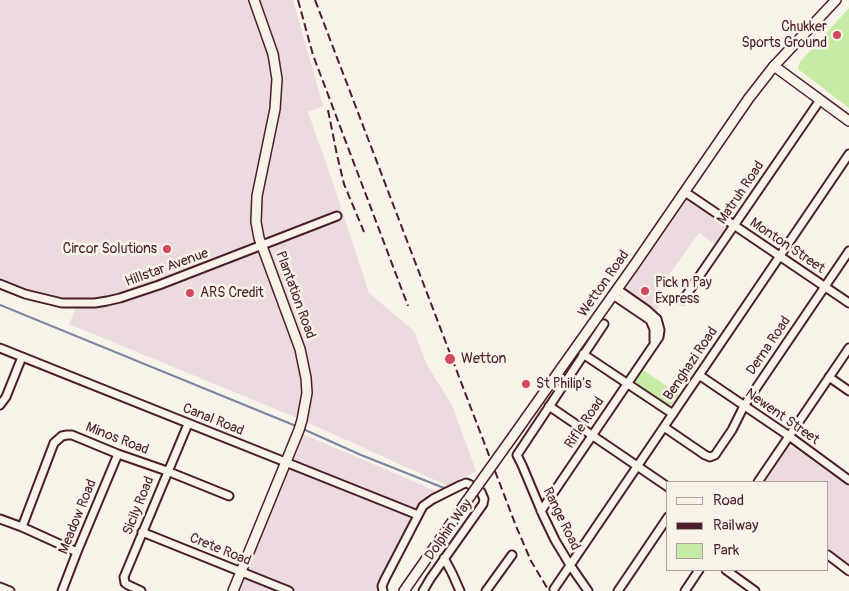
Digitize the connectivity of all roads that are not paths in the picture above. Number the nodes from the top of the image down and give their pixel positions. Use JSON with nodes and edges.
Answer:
{"nodes":[{"id":1,"x":254,"y":0,"type":"edge"},
{"id":2,"x":836,"y":0,"type":"edge"},
{"id":3,"x":774,"y":66,"type":"junction"},
{"id":4,"x":820,"y":100,"type":"junction"},
{"id":5,"x":849,"y":122,"type":"edge"},
{"id":6,"x":849,"y":154,"type":"edge"},
{"id":7,"x":685,"y":192,"type":"junction"},
{"id":8,"x":337,"y":216,"type":"dead end"},
{"id":9,"x":734,"y":225,"type":"junction"},
{"id":10,"x":262,"y":245,"type":"junction"},
{"id":11,"x":849,"y":251,"type":"edge"},
{"id":12,"x":780,"y":256,"type":"junction"},
{"id":13,"x":0,"y":284,"type":"edge"},
{"id":14,"x":825,"y":287,"type":"junction"},
{"id":15,"x":615,"y":292,"type":"junction"},
{"id":16,"x":683,"y":300,"type":"dead end"},
{"id":17,"x":849,"y":303,"type":"edge"},
{"id":18,"x":604,"y":324,"type":"dead end"},
{"id":19,"x":0,"y":348,"type":"edge"},
{"id":20,"x":849,"y":348,"type":"edge"},
{"id":21,"x":583,"y":354,"type":"junction"},
{"id":22,"x":22,"y":357,"type":"junction"},
{"id":23,"x":699,"y":375,"type":"junction"},
{"id":24,"x":829,"y":377,"type":"junction"},
{"id":25,"x":627,"y":383,"type":"junction"},
{"id":26,"x":849,"y":391,"type":"edge"},
{"id":27,"x":0,"y":405,"type":"edge"},
{"id":28,"x":549,"y":406,"type":"junction"},
{"id":29,"x":744,"y":406,"type":"junction"},
{"id":30,"x":672,"y":414,"type":"junction"},
{"id":31,"x":188,"y":424,"type":"junction"},
{"id":32,"x":664,"y":427,"type":"junction"},
{"id":33,"x":592,"y":436,"type":"junction"},
{"id":34,"x":789,"y":436,"type":"junction"},
{"id":35,"x":118,"y":454,"type":"junction"},
{"id":36,"x":286,"y":462,"type":"junction"},
{"id":37,"x":637,"y":467,"type":"junction"},
{"id":38,"x":167,"y":471,"type":"junction"},
{"id":39,"x":849,"y":480,"type":"edge"},
{"id":40,"x":759,"y":481,"type":"edge"},
{"id":41,"x":666,"y":486,"type":"edge"},
{"id":42,"x":229,"y":496,"type":"dead end"},
{"id":43,"x":541,"y":511,"type":"junction"},
{"id":44,"x":418,"y":515,"type":"junction"},
{"id":45,"x":0,"y":519,"type":"edge"},
{"id":46,"x":666,"y":520,"type":"edge"},
{"id":47,"x":22,"y":527,"type":"junction"},
{"id":48,"x":142,"y":532,"type":"junction"},
{"id":49,"x":77,"y":552,"type":"junction"},
{"id":50,"x":512,"y":555,"type":"dead end"},
{"id":51,"x":829,"y":556,"type":"edge"},
{"id":52,"x":444,"y":558,"type":"junction"},
{"id":53,"x":570,"y":566,"type":"junction"},
{"id":54,"x":849,"y":570,"type":"edge"},
{"id":55,"x":699,"y":571,"type":"edge"},
{"id":56,"x":727,"y":571,"type":"edge"},
{"id":57,"x":241,"y":572,"type":"junction"},
{"id":58,"x":0,"y":587,"type":"edge"},
{"id":59,"x":554,"y":589,"type":"dead end"},
{"id":60,"x":381,"y":590,"type":"edge"},
{"id":61,"x":10,"y":591,"type":"edge"},
{"id":62,"x":62,"y":591,"type":"edge"},
{"id":63,"x":141,"y":591,"type":"edge"},
{"id":64,"x":233,"y":591,"type":"edge"},
{"id":65,"x":288,"y":591,"type":"edge"},
{"id":66,"x":404,"y":591,"type":"edge"},
{"id":67,"x":423,"y":591,"type":"edge"},
{"id":68,"x":460,"y":591,"type":"edge"},
{"id":69,"x":486,"y":591,"type":"edge"},
{"id":70,"x":588,"y":591,"type":"edge"},
{"id":71,"x":618,"y":591,"type":"edge"},
{"id":72,"x":685,"y":591,"type":"edge"},
{"id":73,"x":755,"y":591,"type":"edge"}],
"edges":[{"from":1,"to":10,"type":"main road","name":"Plantation Road"},
{"from":2,"to":3,"type":"main road","name":"Wetton Road"},
{"from":3,"to":4,"type":"main road"},
{"from":3,"to":7,"type":"main road","name":"Wetton Road"},
{"from":4,"to":5,"type":"main road"},
{"from":4,"to":9,"type":"street","name":"Matruh Road"},
{"from":6,"to":12,"type":"street","name":"Benghazi Road"},
{"from":7,"to":9,"type":"street","name":"Monton Street"},
{"from":7,"to":15,"type":"main road","name":"Wetton Road"},
{"from":8,"to":10,"type":"street","name":"Hillstar Avenue"},
{"from":9,"to":12,"type":"street","name":"Monton Street"},
{"from":9,"to":16,"type":"street","name":"Matruh Road"},
{"from":10,"to":13,"type":"street","name":"Hillstar Avenue"},
{"from":10,"to":36,"type":"main road","name":"Plantation Road"},
{"from":11,"to":14,"type":"street","name":"Derna Road"},
{"from":12,"to":14,"type":"street","name":"Monton Street"},
{"from":12,"to":23,"type":"street","name":"Benghazi Road"},
{"from":14,"to":17,"type":"street","name":"Monton Street"},
{"from":14,"to":29,"type":"street","name":"Derna Road"},
{"from":15,"to":25,"type":"street","name":"Rifle Road"},
{"from":15,"to":66,"type":"main road","name":"Wetton Road","bridge":true},
{"from":18,"to":21,"type":"street"},
{"from":19,"to":22,"type":"street","name":"Canal Road"},
{"from":20,"to":24,"type":"street"},
{"from":21,"to":25,"type":"street"},
{"from":21,"to":28,"type":"street"},
{"from":22,"to":27,"type":"street"},
{"from":22,"to":31,"type":"street","name":"Canal Road"},
{"from":23,"to":29,"type":"street","name":"Newent Street"},
{"from":23,"to":30,"type":"street","name":"Benghazi Road"},
{"from":24,"to":26,"type":"street"},
{"from":24,"to":34,"type":"street"},
{"from":25,"to":30,"type":"street"},
{"from":25,"to":33,"type":"street","name":"Rifle Road"},
{"from":28,"to":33,"type":"street"},
{"from":28,"to":43,"type":"street","name":"Range Road"},
{"from":29,"to":32,"type":"street","name":"Derna Road"},
{"from":29,"to":34,"type":"street","name":"Newent Street"},
{"from":30,"to":32,"type":"street","name":"Benghazi Road"},
{"from":31,"to":36,"type":"street","name":"Canal Road"},
{"from":31,"to":38,"type":"street","name":"Sicily Road"},
{"from":32,"to":37,"type":"street","name":"Benghazi Road"},
{"from":33,"to":37,"type":"street"},
{"from":33,"to":43,"type":"street","name":"Rifle Road"},
{"from":34,"to":39,"type":"street","name":"Newent Street"},
{"from":34,"to":40,"type":"street"},
{"from":35,"to":38,"type":"street","name":"Minos Road"},
{"from":35,"to":47,"type":"street","name":"Minos Road"},
{"from":35,"to":49,"type":"street","name":"Meadow Road"},
{"from":36,"to":44,"type":"street","name":"Canal Road"},
{"from":36,"to":57,"type":"main road","name":"Plantation Road"},
{"from":37,"to":41,"type":"street"},
{"from":37,"to":53,"type":"street","name":"Benghazi Road"},
{"from":38,"to":42,"type":"street","name":"Minos Road"},
{"from":38,"to":48,"type":"street","name":"Sicily Road"},
{"from":43,"to":53,"type":"street","name":"Range Road"},
{"from":44,"to":52,"type":"street","name":"Dolphin Way"},
{"from":44,"to":60,"type":"street","name":"Dolphin Way"},
{"from":45,"to":47,"type":"street"},
{"from":46,"to":71,"type":"street"},
{"from":47,"to":49,"type":"street"},
{"from":48,"to":57,"type":"street","name":"Crete Road"},
{"from":48,"to":63,"type":"street","name":"Sicily Road"},
{"from":49,"to":62,"type":"street","name":"Meadow Road"},
{"from":50,"to":69,"type":"street"},
{"from":51,"to":54,"type":"street"},
{"from":52,"to":67,"type":"street","name":"Dolphin Way"},
{"from":52,"to":68,"type":"street"},
{"from":53,"to":59,"type":"street","name":"Benghazi Road"},
{"from":53,"to":70,"type":"street","name":"Range Road"},
{"from":55,"to":72,"type":"street"},
{"from":56,"to":73,"type":"street"},
{"from":57,"to":64,"type":"main road","name":"Plantation Road"},
{"from":57,"to":65,"type":"street","name":"Crete Road"},
{"from":58,"to":61,"type":"street"}]}
